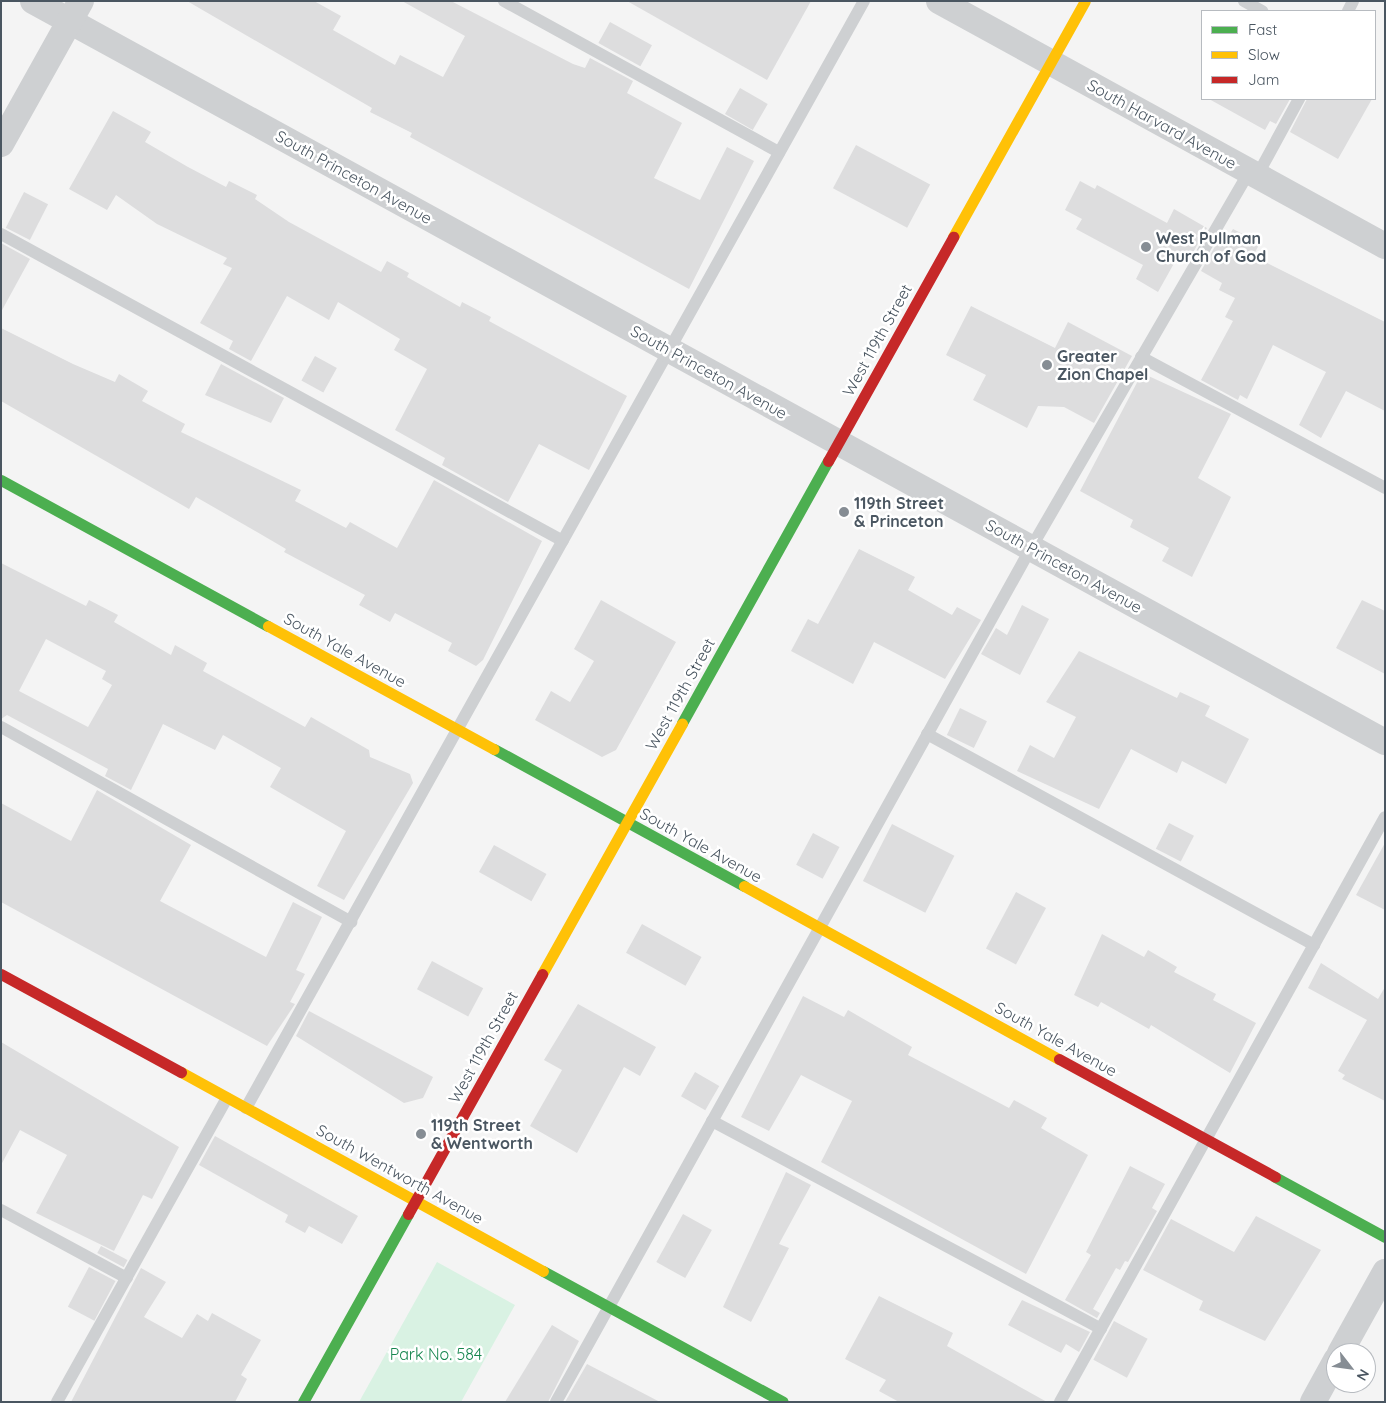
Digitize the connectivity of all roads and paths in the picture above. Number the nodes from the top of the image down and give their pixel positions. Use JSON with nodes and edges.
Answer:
{"nodes":[{"id":1,"x":33,"y":1,"type":"edge"},
{"id":2,"x":504,"y":1,"type":"edge"},
{"id":3,"x":864,"y":1,"type":"edge"},
{"id":4,"x":939,"y":1,"type":"edge"},
{"id":5,"x":1085,"y":1,"type":"edge"},
{"id":6,"x":1244,"y":1,"type":"edge"},
{"id":7,"x":1260,"y":10,"type":"edge"},
{"id":8,"x":76,"y":11,"type":"edge"},
{"id":9,"x":1051,"y":63,"type":"junction"},
{"id":10,"x":1298,"y":100,"type":"edge"},
{"id":11,"x":1,"y":144,"type":"edge"},
{"id":12,"x":779,"y":152,"type":"junction"},
{"id":13,"x":1253,"y":174,"type":"junction"},
{"id":14,"x":1,"y":234,"type":"edge"},
{"id":15,"x":1385,"y":246,"type":"edge"},
{"id":16,"x":669,"y":350,"type":"junction"},
{"id":17,"x":1141,"y":357,"type":"junction"},
{"id":18,"x":839,"y":443,"type":"junction"},
{"id":19,"x":1,"y":480,"type":"edge"},
{"id":20,"x":1385,"y":488,"type":"edge"},
{"id":21,"x":563,"y":540,"type":"junction"},
{"id":22,"x":1030,"y":548,"type":"junction"},
{"id":23,"x":1,"y":726,"type":"edge"},
{"id":24,"x":457,"y":730,"type":"junction"},
{"id":25,"x":927,"y":734,"type":"junction"},
{"id":26,"x":1385,"y":742,"type":"edge"},
{"id":27,"x":1385,"y":817,"type":"edge"},
{"id":28,"x":627,"y":823,"type":"junction"},
{"id":29,"x":351,"y":922,"type":"junction"},
{"id":30,"x":820,"y":928,"type":"junction"},
{"id":31,"x":1314,"y":945,"type":"junction"},
{"id":32,"x":1,"y":974,"type":"edge"},
{"id":33,"x":227,"y":1098,"type":"junction"},
{"id":34,"x":246,"y":1108,"type":"junction"},
{"id":35,"x":712,"y":1121,"type":"junction"},
{"id":36,"x":1206,"y":1139,"type":"junction"},
{"id":37,"x":415,"y":1200,"type":"junction"},
{"id":38,"x":1,"y":1210,"type":"edge"},
{"id":39,"x":1385,"y":1237,"type":"edge"},
{"id":40,"x":1385,"y":1272,"type":"edge"},
{"id":41,"x":127,"y":1278,"type":"junction"},
{"id":42,"x":608,"y":1306,"type":"junction"},
{"id":43,"x":1101,"y":1329,"type":"junction"},
{"id":44,"x":1346,"y":1343,"type":"edge"},
{"id":45,"x":1326,"y":1378,"type":"edge"},
{"id":46,"x":57,"y":1402,"type":"edge"},
{"id":47,"x":303,"y":1402,"type":"edge"},
{"id":48,"x":556,"y":1402,"type":"edge"},
{"id":49,"x":783,"y":1402,"type":"edge"},
{"id":50,"x":1060,"y":1402,"type":"edge"},
{"id":51,"x":1313,"y":1402,"type":"edge"}],
"edges":[{"from":1,"to":8,"type":"street","name":"South Princeton Avenue"},
{"from":2,"to":12,"type":"lane"},
{"from":3,"to":12,"type":"lane"},
{"from":4,"to":9,"type":"street","name":"South Harvard Avenue"},
{"from":5,"to":9,"type":"street","name":"West 119th Street"},
{"from":6,"to":7,"type":"lane"},
{"from":8,"to":11,"type":"street"},
{"from":8,"to":16,"type":"street","name":"South Princeton Avenue"},
{"from":9,"to":13,"type":"street","name":"South Harvard Avenue"},
{"from":9,"to":18,"type":"street","name":"West 119th Street"},
{"from":10,"to":13,"type":"lane"},
{"from":12,"to":16,"type":"lane"},
{"from":13,"to":15,"type":"street","name":"South Harvard Avenue"},
{"from":13,"to":17,"type":"lane"},
{"from":14,"to":21,"type":"lane"},
{"from":16,"to":18,"type":"street","name":"South Princeton Avenue"},
{"from":16,"to":21,"type":"lane"},
{"from":17,"to":20,"type":"lane"},
{"from":17,"to":22,"type":"lane"},
{"from":18,"to":22,"type":"street","name":"South Princeton Avenue"},
{"from":18,"to":28,"type":"street","name":"West 119th Street"},
{"from":19,"to":24,"type":"street","name":"South Yale Avenue"},
{"from":21,"to":24,"type":"lane"},
{"from":22,"to":25,"type":"lane"},
{"from":22,"to":26,"type":"street","name":"South Princeton Avenue"},
{"from":23,"to":29,"type":"lane"},
{"from":24,"to":28,"type":"street","name":"South Yale Avenue"},
{"from":24,"to":29,"type":"lane"},
{"from":25,"to":30,"type":"lane"},
{"from":25,"to":31,"type":"lane"},
{"from":27,"to":31,"type":"lane"},
{"from":28,"to":30,"type":"street","name":"South Yale Avenue"},
{"from":28,"to":37,"type":"street","name":"West 119th Street"},
{"from":29,"to":34,"type":"lane"},
{"from":30,"to":35,"type":"lane"},
{"from":30,"to":36,"type":"street","name":"South Yale Avenue"},
{"from":31,"to":36,"type":"lane"},
{"from":32,"to":33,"type":"street","name":"South Wentworth Avenue"},
{"from":33,"to":34,"type":"street","name":"South Wentworth Avenue"},
{"from":33,"to":41,"type":"lane"},
{"from":34,"to":37,"type":"street","name":"South Wentworth Avenue"},
{"from":35,"to":42,"type":"lane"},
{"from":35,"to":43,"type":"lane"},
{"from":36,"to":39,"type":"street","name":"South Yale Avenue"},
{"from":36,"to":43,"type":"lane"},
{"from":37,"to":42,"type":"street","name":"South Wentworth Avenue"},
{"from":37,"to":47,"type":"street","name":"West 119th Street"},
{"from":38,"to":41,"type":"lane"},
{"from":40,"to":44,"type":"street"},
{"from":41,"to":46,"type":"lane"},
{"from":42,"to":48,"type":"lane"},
{"from":42,"to":49,"type":"street","name":"South Wentworth Avenue"},
{"from":43,"to":50,"type":"lane"},
{"from":45,"to":51,"type":"street"}]}
